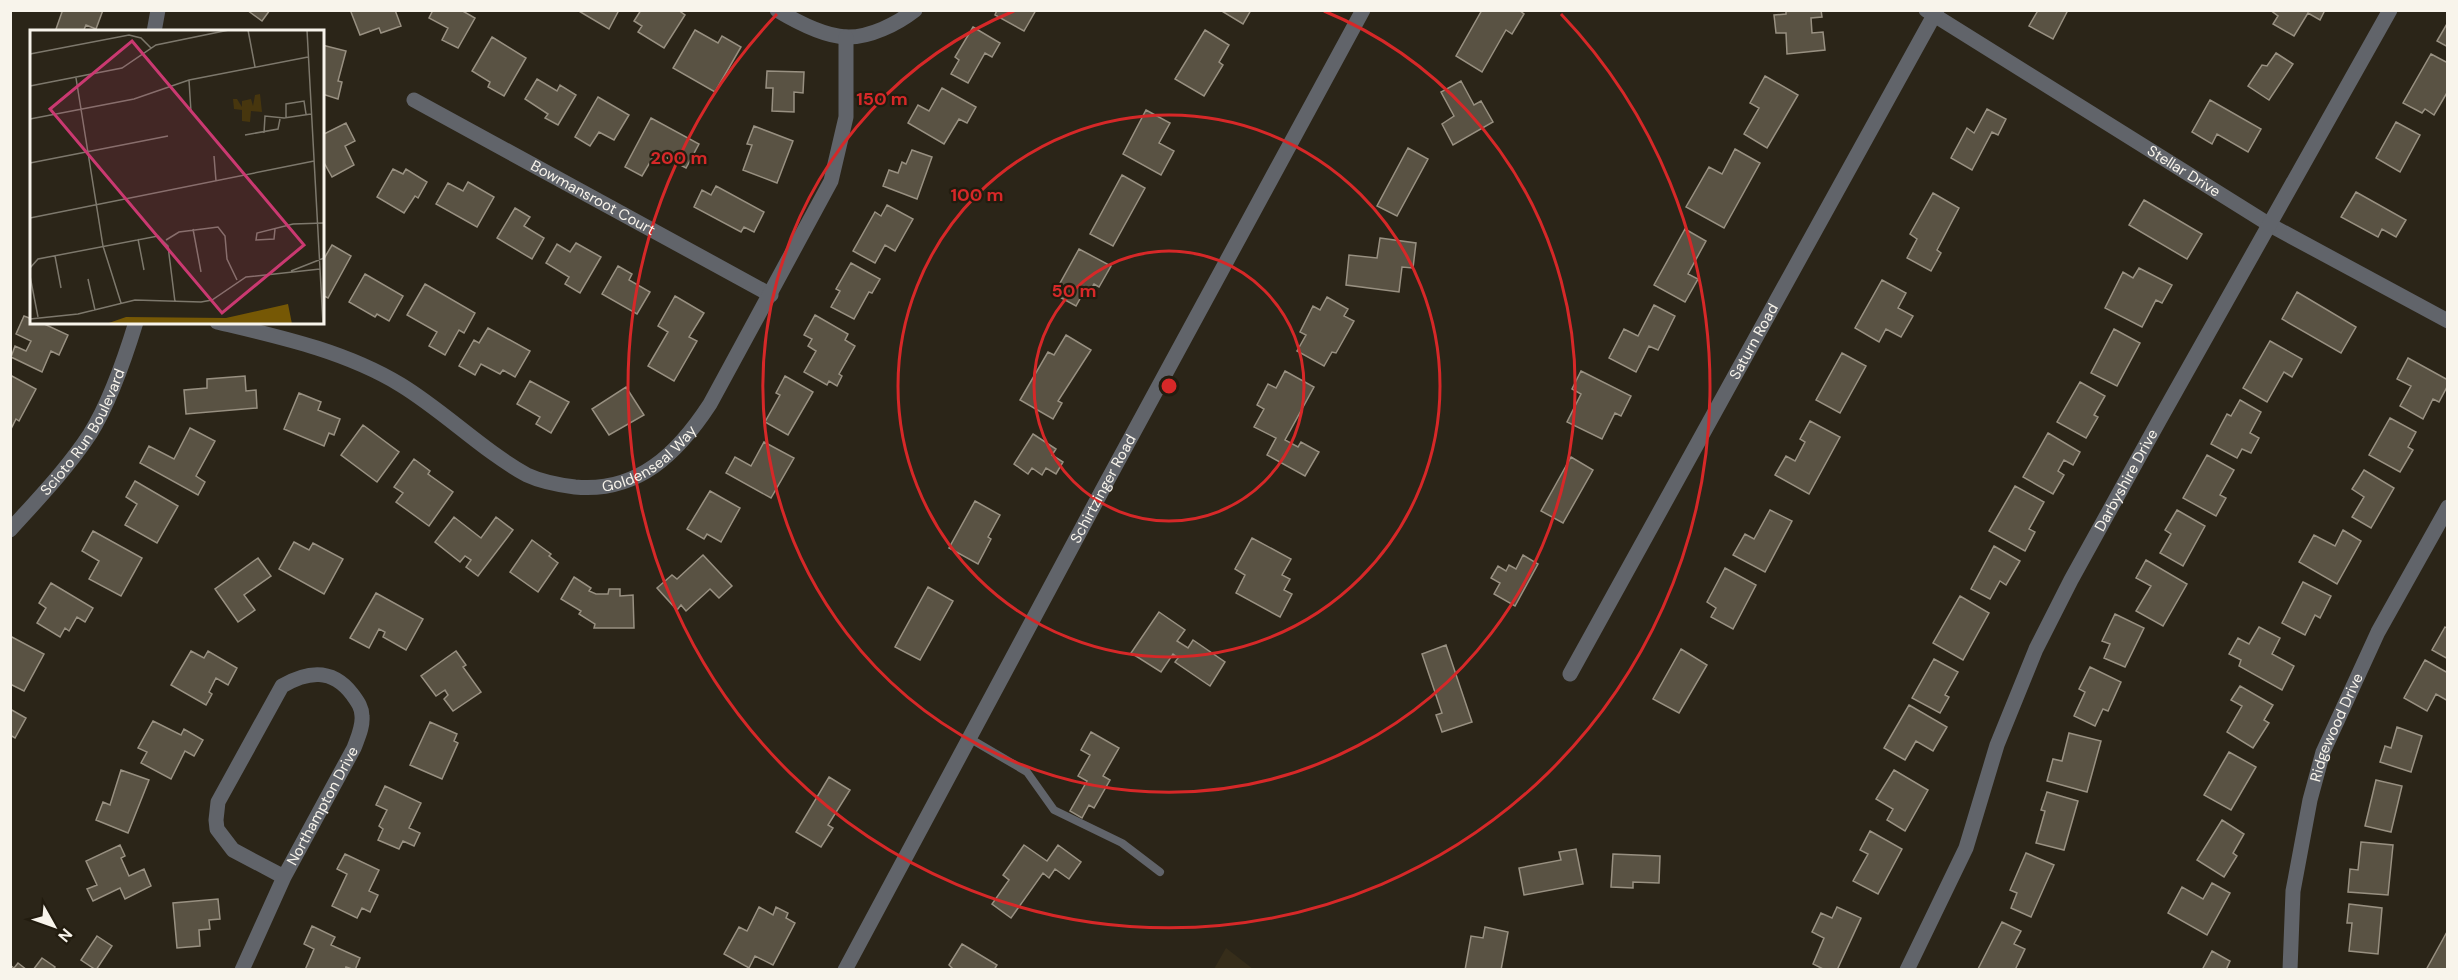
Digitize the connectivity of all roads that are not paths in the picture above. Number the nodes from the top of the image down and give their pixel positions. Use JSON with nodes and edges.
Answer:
{"nodes":[{"id":1,"x":158,"y":10,"type":"edge"},
{"id":2,"x":777,"y":10,"type":"edge"},
{"id":3,"x":915,"y":10,"type":"edge"},
{"id":4,"x":1363,"y":10,"type":"edge"},
{"id":5,"x":2390,"y":10,"type":"edge"},
{"id":6,"x":1932,"y":12,"type":"edge"},
{"id":7,"x":154,"y":30,"type":"edge"},
{"id":8,"x":846,"y":37,"type":"junction"},
{"id":9,"x":414,"y":100,"type":"dead end"},
{"id":10,"x":2270,"y":225,"type":"junction"},
{"id":11,"x":771,"y":295,"type":"junction"},
{"id":12,"x":2448,"y":321,"type":"edge"},
{"id":13,"x":135,"y":324,"type":"edge"},
{"id":14,"x":225,"y":324,"type":"edge"},
{"id":15,"x":2448,"y":507,"type":"edge"},
{"id":16,"x":10,"y":531,"type":"edge"},
{"id":17,"x":1570,"y":674,"type":"dead end"},
{"id":18,"x":969,"y":738,"type":"junction"},
{"id":19,"x":1160,"y":872,"type":"dead end"},
{"id":20,"x":284,"y":878,"type":"junction"},
{"id":21,"x":242,"y":969,"type":"edge"},
{"id":22,"x":845,"y":969,"type":"edge"},
{"id":23,"x":1907,"y":969,"type":"edge"},
{"id":24,"x":2289,"y":969,"type":"edge"}],
"edges":[{"from":1,"to":7,"type":"street"},
{"from":2,"to":8,"type":"street"},
{"from":3,"to":8,"type":"street"},
{"from":4,"to":18,"type":"street","name":"Schirtzinger Road"},
{"from":5,"to":10,"type":"street","name":"Darbyshire Drive"},
{"from":6,"to":10,"type":"street","name":"Stellar Drive"},
{"from":6,"to":17,"type":"street","name":"Saturn Road"},
{"from":8,"to":11,"type":"street","name":"Goldenseal Way"},
{"from":9,"to":11,"type":"street","name":"Bowmansroot Court"},
{"from":10,"to":12,"type":"street","name":"Stellar Drive"},
{"from":10,"to":23,"type":"street","name":"Darbyshire Drive"},
{"from":11,"to":14,"type":"street","name":"Goldenseal Way"},
{"from":13,"to":16,"type":"street","name":"Scioto Run Boulevard"},
{"from":15,"to":24,"type":"street","name":"Ridgewood Drive"},
{"from":18,"to":19,"type":"lane"},
{"from":18,"to":22,"type":"street","name":"Schirtzinger Road"},
{"from":20,"to":20,"type":"street","name":"Northampton Drive"},
{"from":20,"to":21,"type":"street","name":"Northampton Drive"}]}
